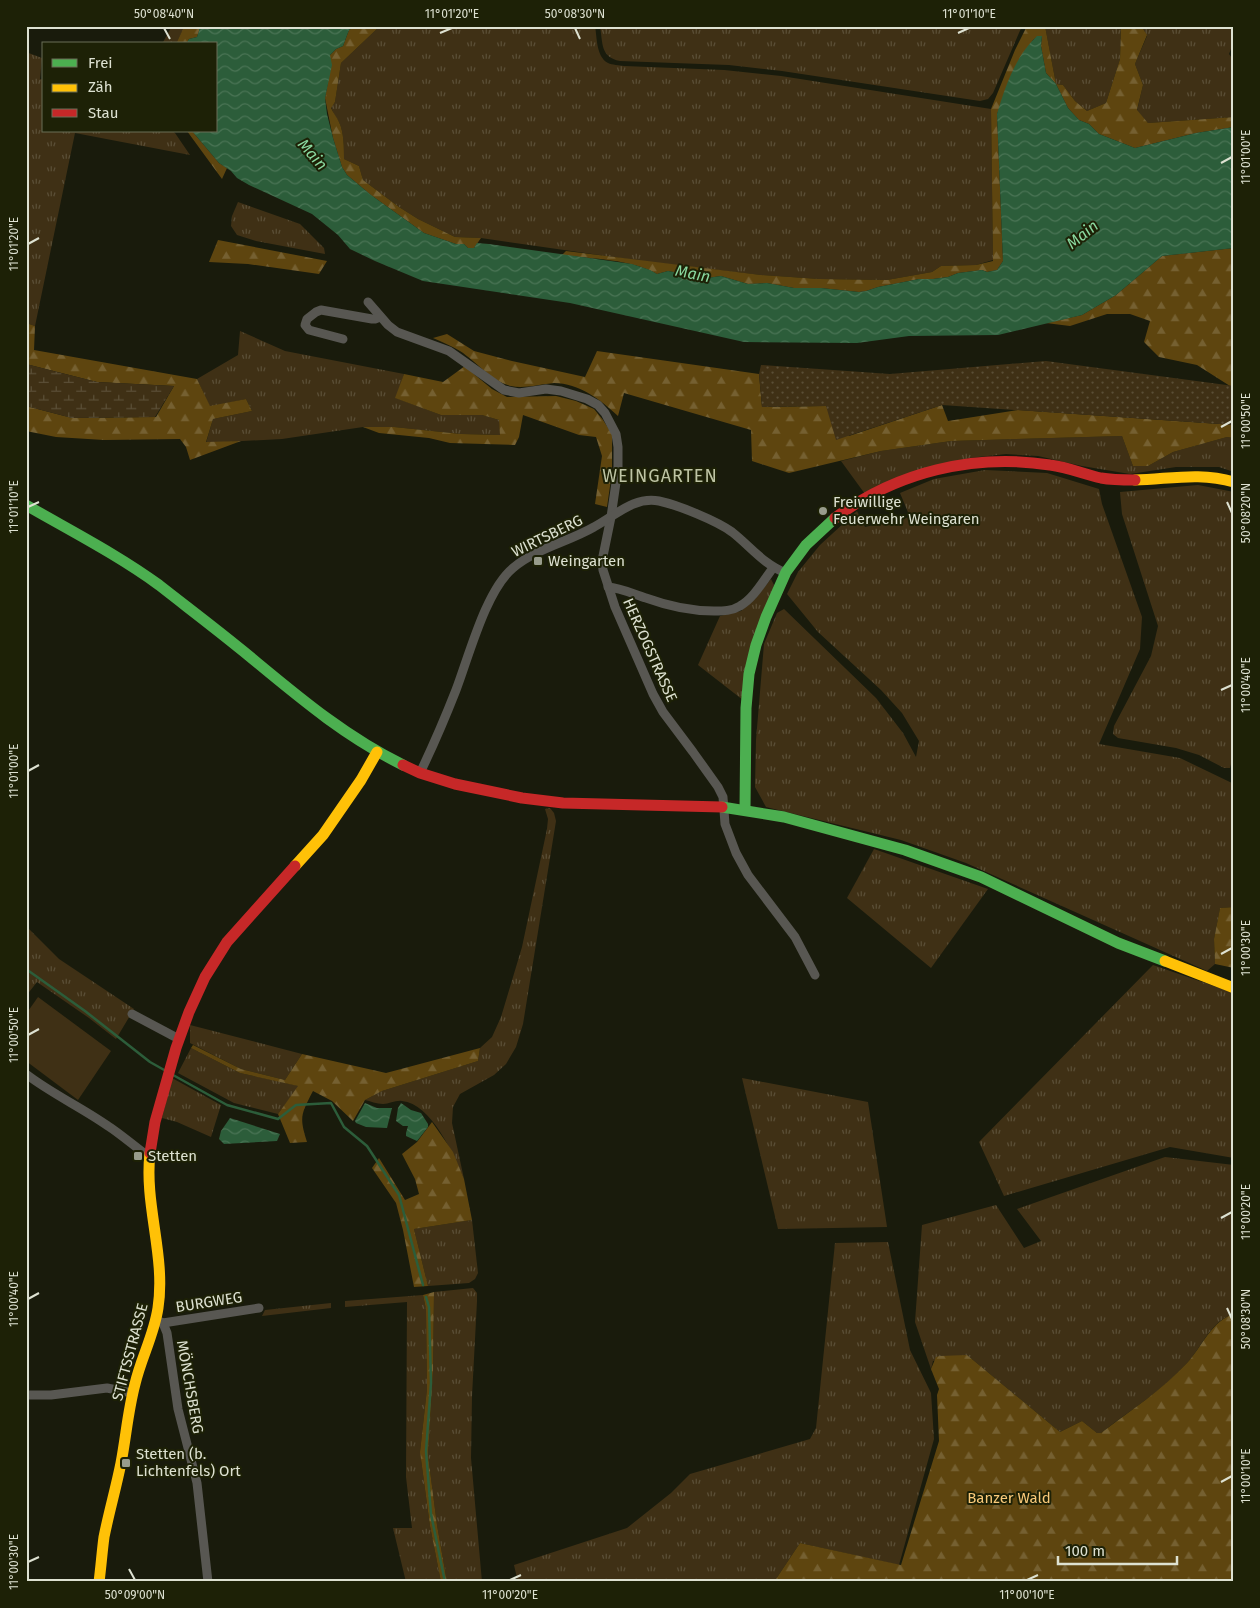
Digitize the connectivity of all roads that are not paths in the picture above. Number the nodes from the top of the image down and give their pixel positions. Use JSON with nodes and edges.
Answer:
{"nodes":[{"id":1,"x":368,"y":302,"type":"dead end"},
{"id":2,"x":380,"y":316,"type":"junction"},
{"id":3,"x":343,"y":339,"type":"dead end"},
{"id":4,"x":1234,"y":482,"type":"edge"},
{"id":5,"x":26,"y":505,"type":"edge"},
{"id":6,"x":611,"y":517,"type":"junction"},
{"id":7,"x":773,"y":568,"type":"junction"},
{"id":8,"x":786,"y":573,"type":"junction"},
{"id":9,"x":608,"y":587,"type":"junction"},
{"id":10,"x":377,"y":752,"type":"junction"},
{"id":11,"x":420,"y":773,"type":"junction"},
{"id":12,"x":724,"y":807,"type":"junction"},
{"id":13,"x":745,"y":810,"type":"junction"},
{"id":14,"x":815,"y":975,"type":"dead end"},
{"id":15,"x":1234,"y":988,"type":"edge"},
{"id":16,"x":132,"y":1014,"type":"dead end"},
{"id":17,"x":179,"y":1039,"type":"junction"},
{"id":18,"x":26,"y":1074,"type":"edge"},
{"id":19,"x":148,"y":1156,"type":"junction"},
{"id":20,"x":259,"y":1308,"type":"dead end"},
{"id":21,"x":160,"y":1322,"type":"junction"},
{"id":22,"x":132,"y":1392,"type":"junction"},
{"id":23,"x":26,"y":1395,"type":"edge"},
{"id":24,"x":99,"y":1582,"type":"edge"},
{"id":25,"x":208,"y":1582,"type":"edge"}],
"edges":[{"from":1,"to":2,"type":"street","name":"HERZOGSTRASSE"},
{"from":2,"to":3,"type":"street"},
{"from":2,"to":6,"type":"street","name":"HERZOGSTRASSE"},
{"from":4,"to":8,"type":"street"},
{"from":5,"to":10,"type":"street"},
{"from":6,"to":7,"type":"street","name":"WIRTSBERG"},
{"from":6,"to":9,"type":"street","name":"HERZOGSTRASSE"},
{"from":6,"to":11,"type":"street","name":"WIRTSBERG"},
{"from":7,"to":8,"type":"street","name":"WIRTSBERG"},
{"from":7,"to":9,"type":"street"},
{"from":8,"to":13,"type":"street"},
{"from":9,"to":12,"type":"street","name":"HERZOGSTRASSE"},
{"from":10,"to":11,"type":"street"},
{"from":10,"to":17,"type":"street","name":"STIFTSSTRASSE"},
{"from":11,"to":12,"type":"street"},
{"from":12,"to":13,"type":"street"},
{"from":12,"to":14,"type":"street","name":"HERZOGSTRASSE"},
{"from":13,"to":15,"type":"street"},
{"from":16,"to":17,"type":"street"},
{"from":17,"to":19,"type":"street","name":"STIFTSSTRASSE"},
{"from":18,"to":19,"type":"street"},
{"from":19,"to":21,"type":"street","name":"STIFTSSTRASSE"},
{"from":20,"to":21,"type":"street","name":"BURGWEG"},
{"from":21,"to":22,"type":"street","name":"STIFTSSTRASSE"},
{"from":21,"to":25,"type":"street","name":"MÖNCHSBERG"},
{"from":22,"to":23,"type":"street"},
{"from":22,"to":24,"type":"street","name":"STIFTSSTRASSE"}]}
